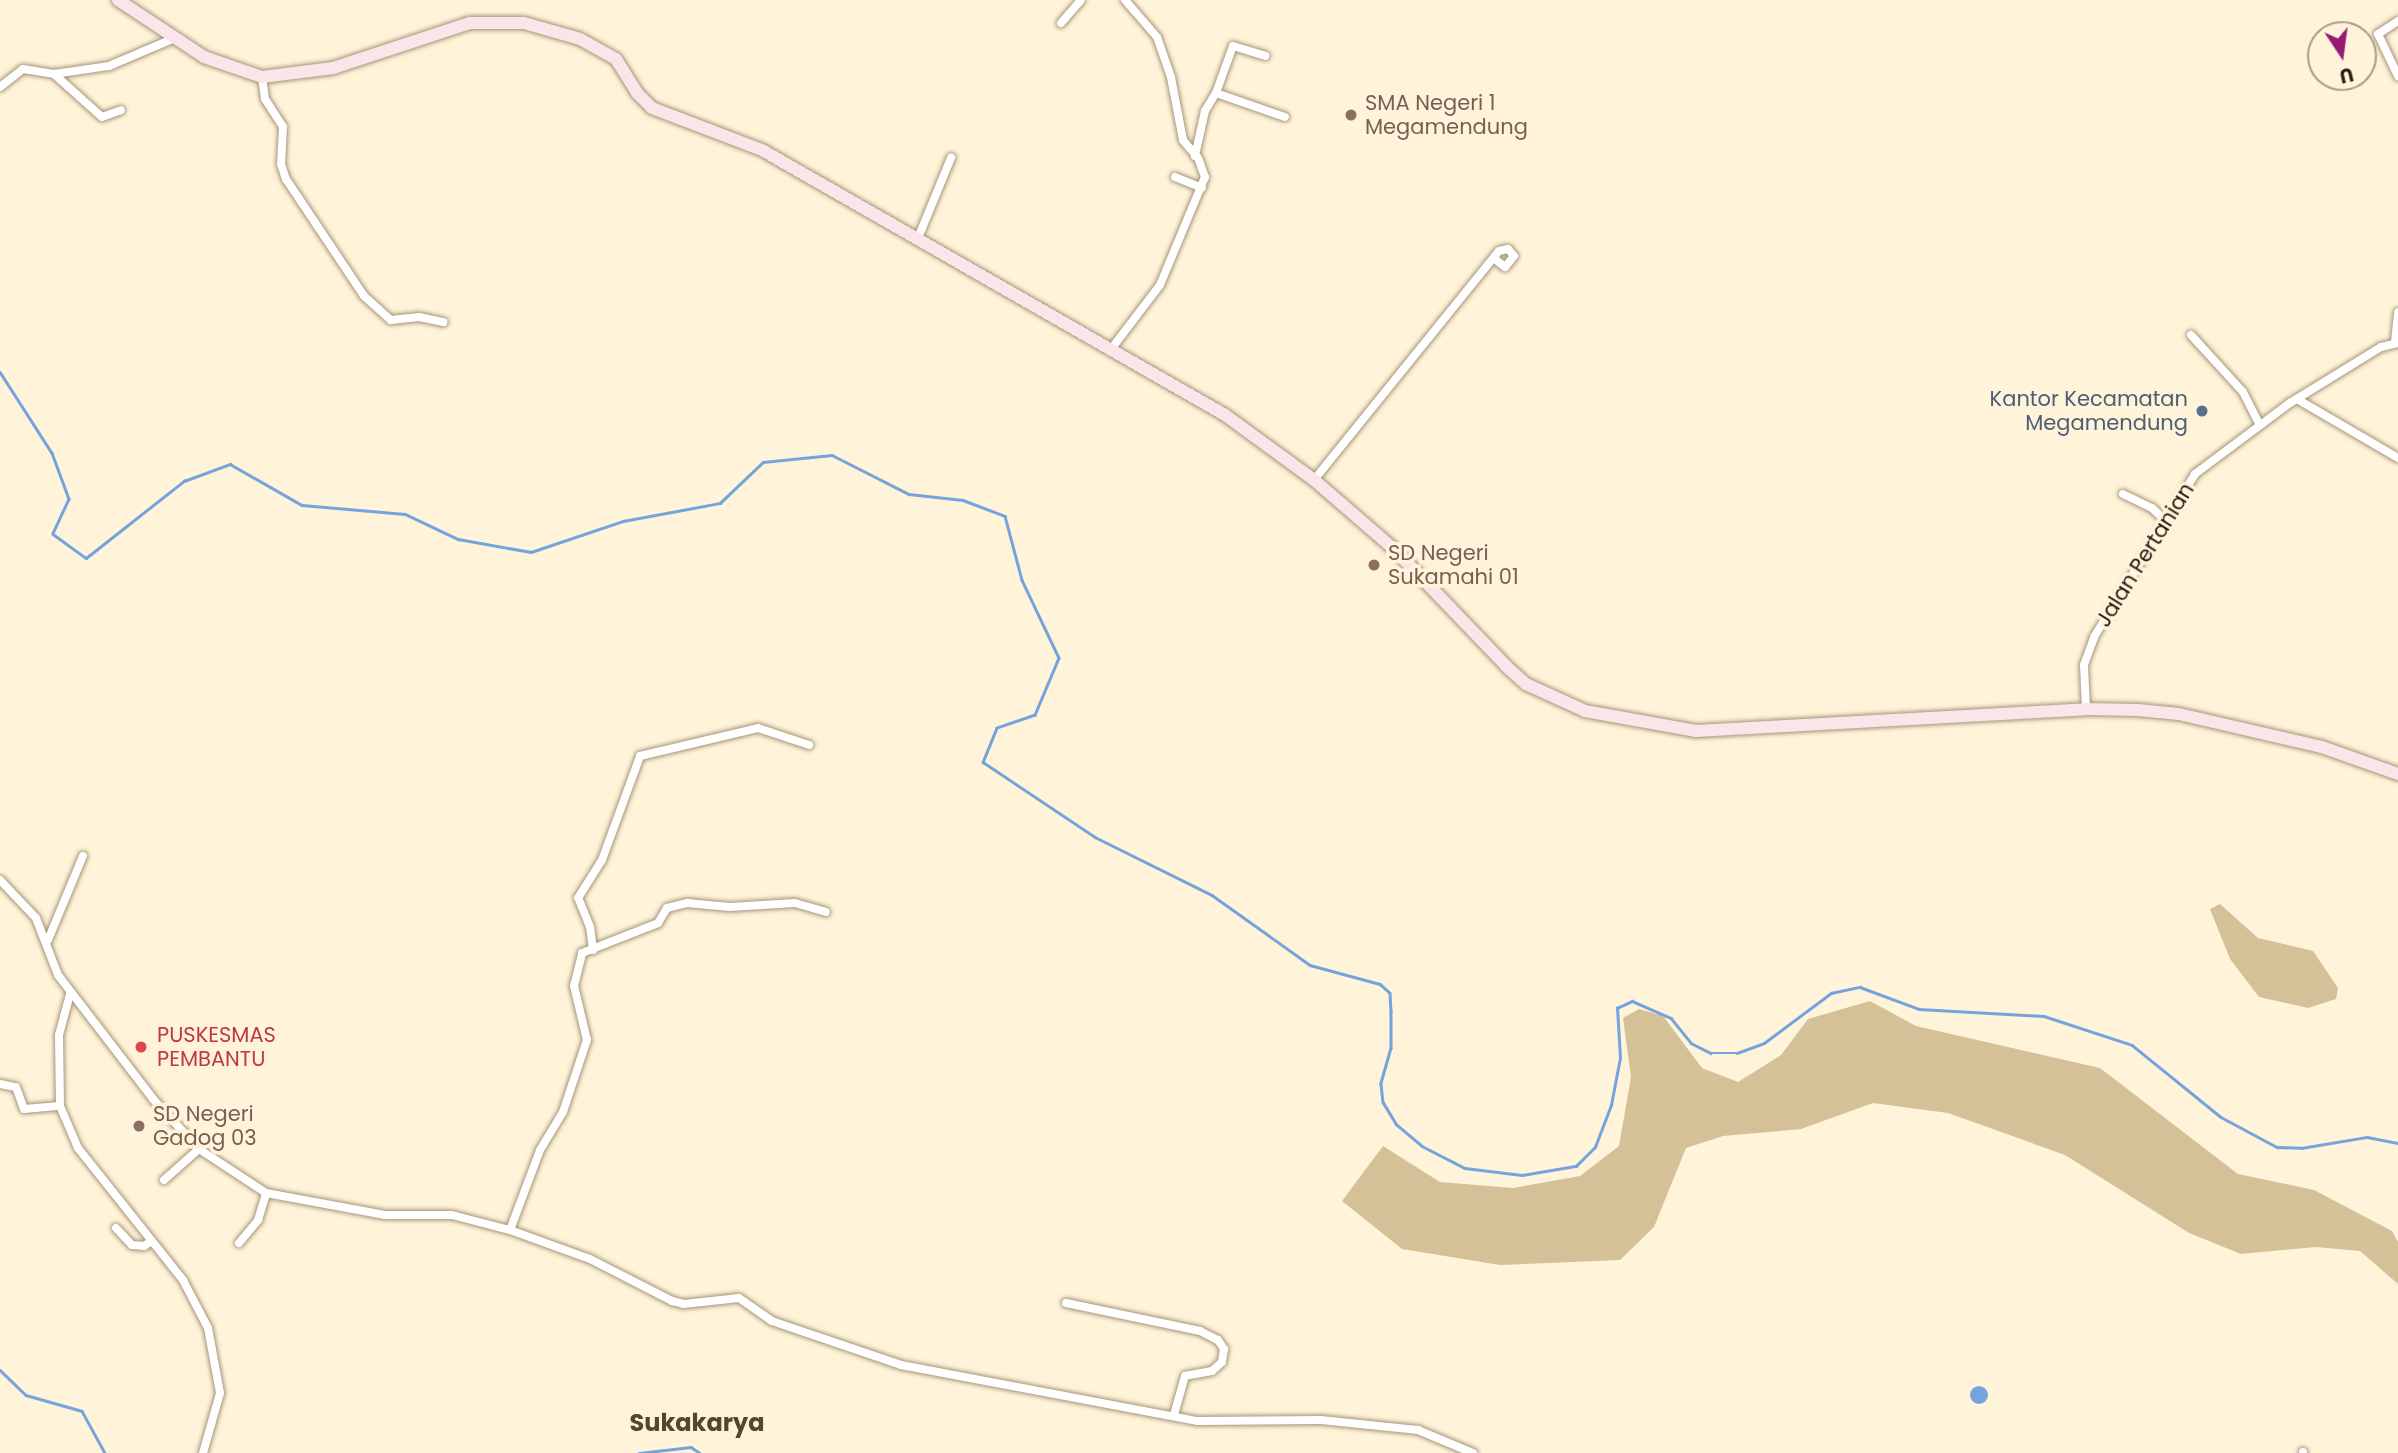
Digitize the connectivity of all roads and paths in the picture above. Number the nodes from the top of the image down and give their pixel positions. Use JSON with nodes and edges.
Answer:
{"nodes":[{"id":1,"x":118,"y":0,"type":"edge"},
{"id":2,"x":1081,"y":0,"type":"edge"},
{"id":3,"x":1125,"y":0,"type":"edge"},
{"id":4,"x":2398,"y":21,"type":"edge"},
{"id":5,"x":1061,"y":23,"type":"dead end"},
{"id":6,"x":177,"y":37,"type":"junction"},
{"id":7,"x":1265,"y":56,"type":"dead end"},
{"id":8,"x":54,"y":74,"type":"junction"},
{"id":9,"x":2398,"y":76,"type":"edge"},
{"id":10,"x":262,"y":77,"type":"junction"},
{"id":11,"x":0,"y":87,"type":"edge"},
{"id":12,"x":1216,"y":93,"type":"junction"},
{"id":13,"x":121,"y":110,"type":"dead end"},
{"id":14,"x":1284,"y":117,"type":"dead end"},
{"id":15,"x":1195,"y":156,"type":"junction"},
{"id":16,"x":951,"y":158,"type":"dead end"},
{"id":17,"x":1175,"y":177,"type":"dead end"},
{"id":18,"x":1202,"y":188,"type":"junction"},
{"id":19,"x":918,"y":238,"type":"junction"},
{"id":20,"x":1496,"y":260,"type":"dead end"},
{"id":21,"x":2398,"y":312,"type":"edge"},
{"id":22,"x":443,"y":322,"type":"dead end"},
{"id":23,"x":2191,"y":335,"type":"dead end"},
{"id":24,"x":2397,"y":343,"type":"edge"},
{"id":25,"x":1112,"y":348,"type":"junction"},
{"id":26,"x":2297,"y":399,"type":"junction"},
{"id":27,"x":2260,"y":425,"type":"junction"},
{"id":28,"x":2398,"y":458,"type":"edge"},
{"id":29,"x":1314,"y":480,"type":"junction"},
{"id":30,"x":2123,"y":494,"type":"dead end"},
{"id":31,"x":2165,"y":520,"type":"junction"},
{"id":32,"x":2086,"y":709,"type":"junction"},
{"id":33,"x":809,"y":745,"type":"dead end"},
{"id":34,"x":2398,"y":774,"type":"edge"},
{"id":35,"x":82,"y":856,"type":"dead end"},
{"id":36,"x":0,"y":880,"type":"edge"},
{"id":37,"x":826,"y":912,"type":"dead end"},
{"id":38,"x":48,"y":940,"type":"junction"},
{"id":39,"x":593,"y":950,"type":"junction"},
{"id":40,"x":71,"y":994,"type":"junction"},
{"id":41,"x":0,"y":1084,"type":"edge"},
{"id":42,"x":60,"y":1106,"type":"junction"},
{"id":43,"x":199,"y":1149,"type":"junction"},
{"id":44,"x":164,"y":1181,"type":"dead end"},
{"id":45,"x":266,"y":1193,"type":"junction"},
{"id":46,"x":116,"y":1228,"type":"dead end"},
{"id":47,"x":510,"y":1230,"type":"junction"},
{"id":48,"x":150,"y":1242,"type":"junction"},
{"id":49,"x":239,"y":1243,"type":"dead end"},
{"id":50,"x":1066,"y":1303,"type":"dead end"},
{"id":51,"x":1174,"y":1415,"type":"junction"},
{"id":52,"x":204,"y":1453,"type":"edge"},
{"id":53,"x":1473,"y":1453,"type":"edge"}],
"edges":[{"from":1,"to":6,"type":"street"},
{"from":2,"to":5,"type":"street"},
{"from":3,"to":15,"type":"street"},
{"from":4,"to":9,"type":"street"},
{"from":6,"to":8,"type":"street"},
{"from":6,"to":10,"type":"street"},
{"from":7,"to":12,"type":"street"},
{"from":8,"to":11,"type":"street"},
{"from":8,"to":13,"type":"street"},
{"from":10,"to":19,"type":"street"},
{"from":10,"to":22,"type":"street"},
{"from":12,"to":14,"type":"street"},
{"from":12,"to":15,"type":"street"},
{"from":15,"to":18,"type":"street"},
{"from":16,"to":19,"type":"street"},
{"from":17,"to":18,"type":"street"},
{"from":18,"to":25,"type":"street"},
{"from":19,"to":25,"type":"street"},
{"from":20,"to":29,"type":"street"},
{"from":21,"to":24,"type":"street"},
{"from":23,"to":27,"type":"street"},
{"from":24,"to":26,"type":"street","name":"Jalan Pertanian"},
{"from":25,"to":29,"type":"street"},
{"from":26,"to":27,"type":"street","name":"Jalan Pertanian"},
{"from":26,"to":28,"type":"street"},
{"from":27,"to":31,"type":"street","name":"Jalan Pertanian"},
{"from":29,"to":32,"type":"street"},
{"from":30,"to":31,"type":"street"},
{"from":31,"to":32,"type":"street","name":"Jalan Pertanian"},
{"from":32,"to":34,"type":"street"},
{"from":33,"to":39,"type":"street"},
{"from":35,"to":38,"type":"street"},
{"from":36,"to":38,"type":"street"},
{"from":37,"to":39,"type":"street"},
{"from":38,"to":40,"type":"street"},
{"from":39,"to":47,"type":"street"},
{"from":40,"to":42,"type":"street"},
{"from":40,"to":43,"type":"street"},
{"from":41,"to":42,"type":"street"},
{"from":42,"to":48,"type":"street"},
{"from":43,"to":44,"type":"street"},
{"from":43,"to":45,"type":"street"},
{"from":45,"to":47,"type":"street"},
{"from":45,"to":49,"type":"street"},
{"from":46,"to":48,"type":"street"},
{"from":47,"to":51,"type":"street"},
{"from":48,"to":52,"type":"street"},
{"from":50,"to":51,"type":"street"},
{"from":51,"to":53,"type":"street"}]}
